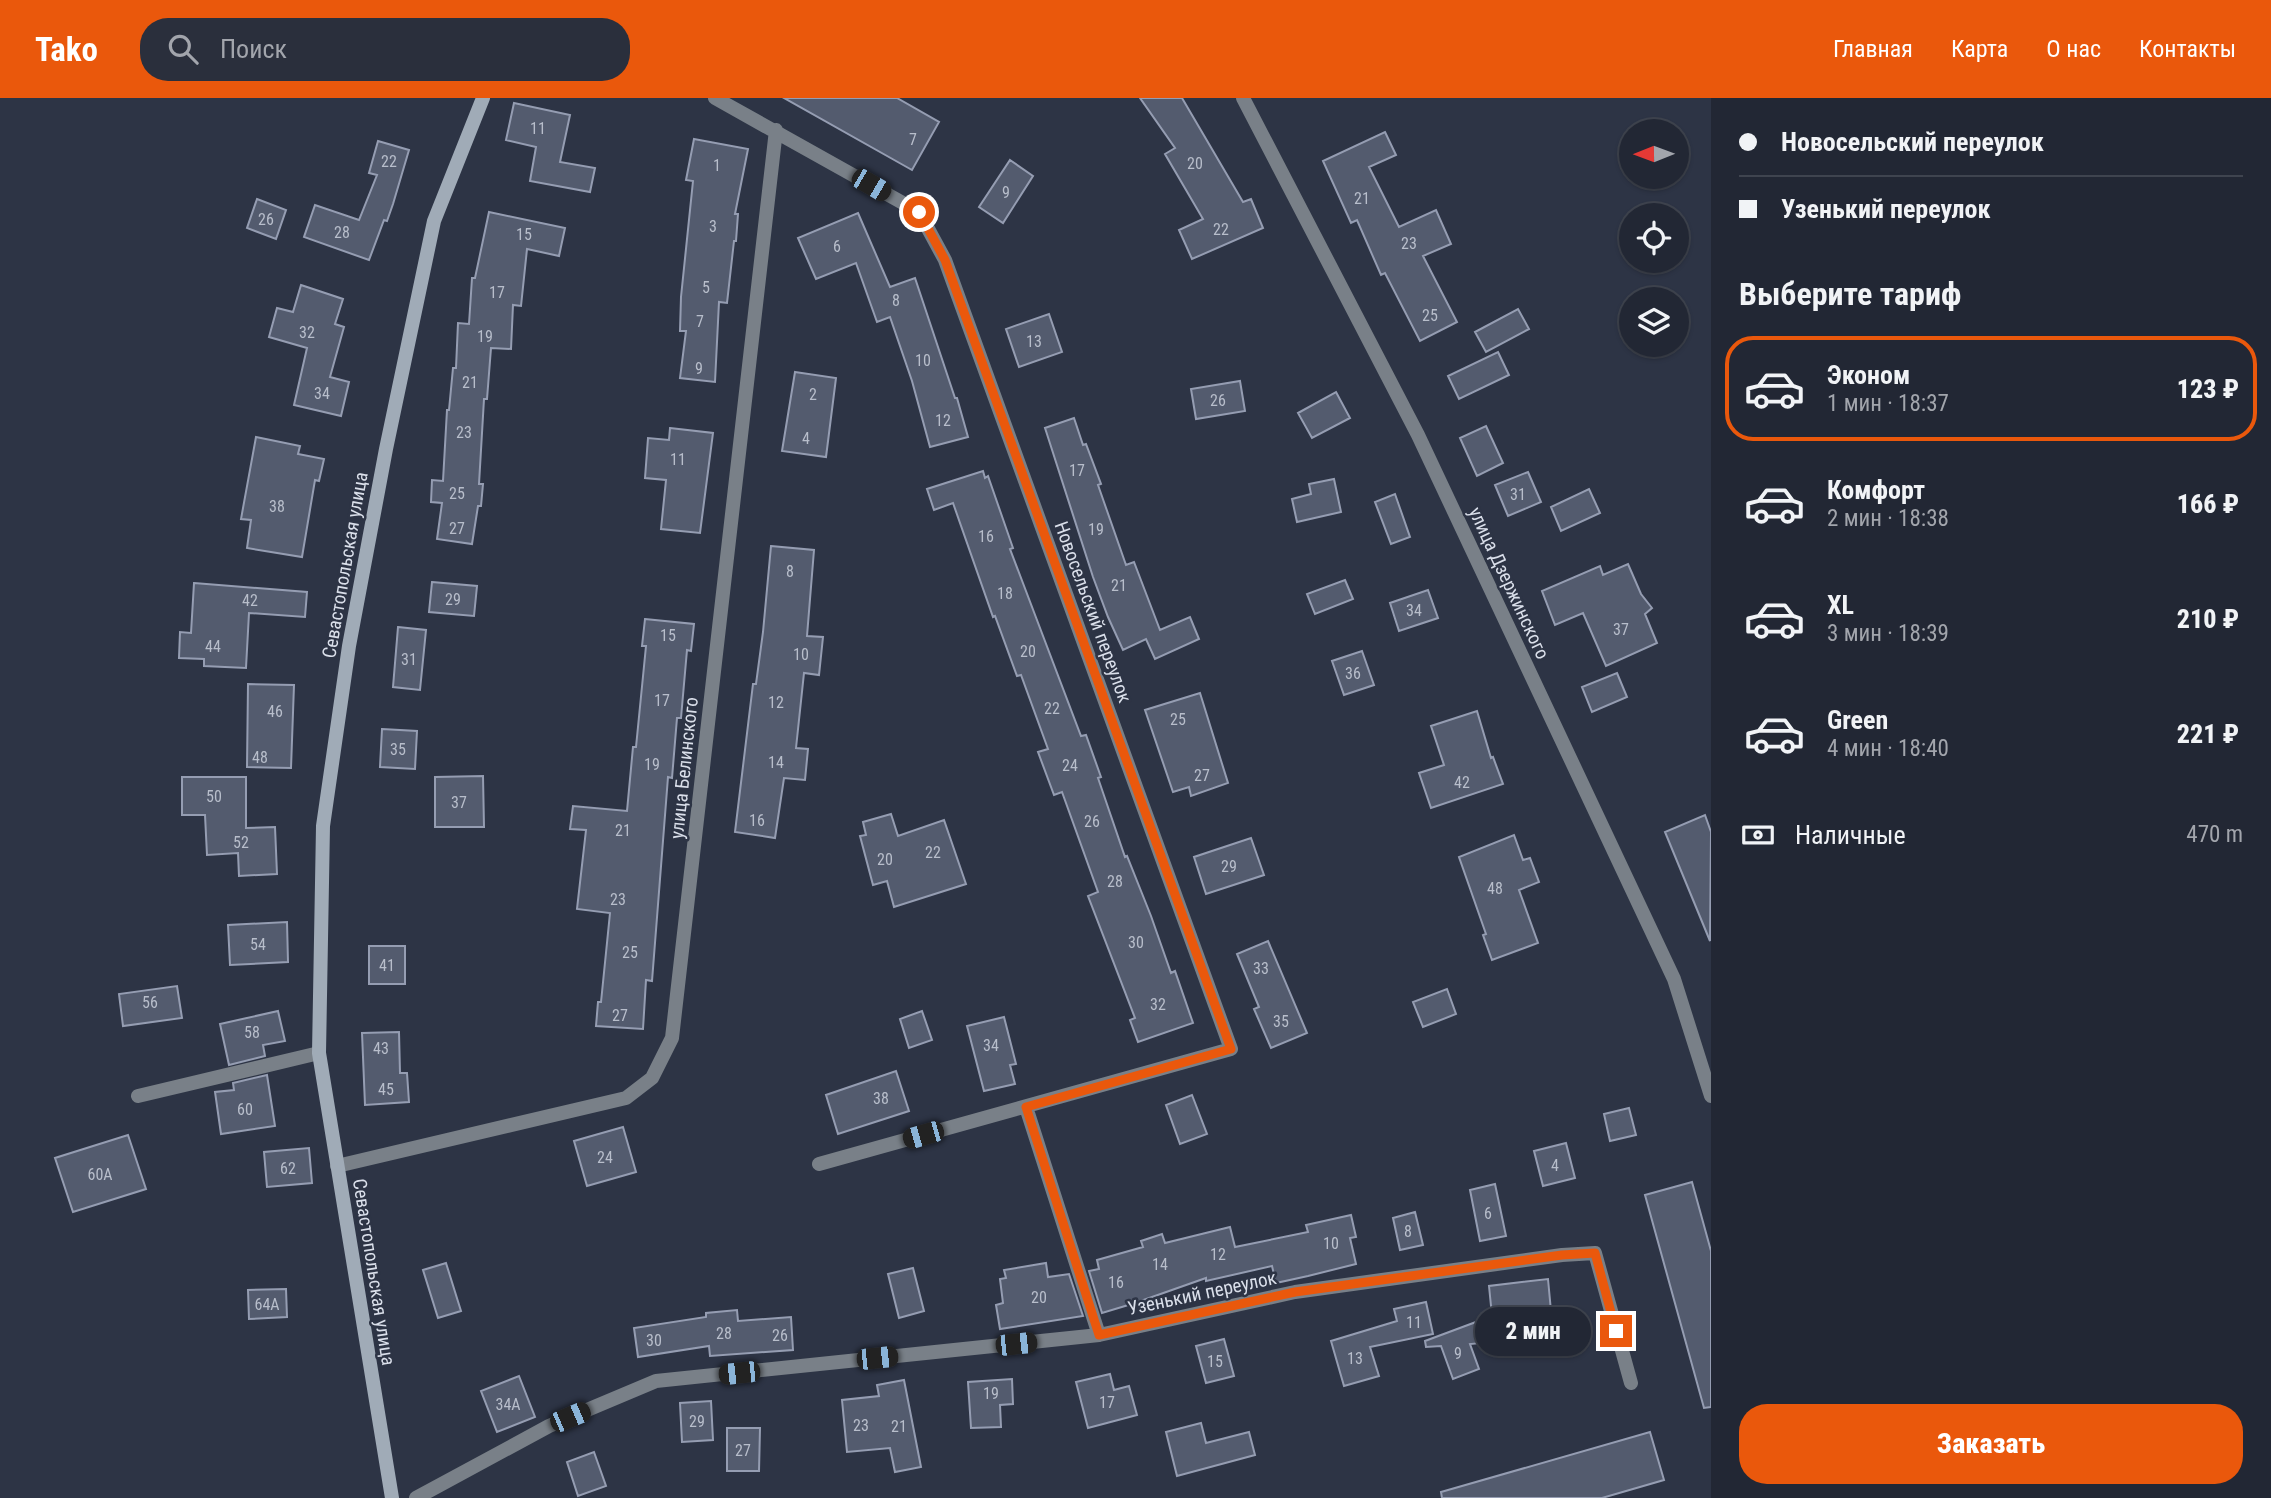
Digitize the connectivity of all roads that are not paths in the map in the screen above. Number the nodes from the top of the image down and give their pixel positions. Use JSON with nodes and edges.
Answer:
{"nodes":[{"id":1,"x":483,"y":98,"type":"edge"},
{"id":2,"x":715,"y":98,"type":"edge"},
{"id":3,"x":1243,"y":98,"type":"edge"},
{"id":4,"x":776,"y":130,"type":"junction"},
{"id":5,"x":319,"y":1053,"type":"junction"},
{"id":6,"x":138,"y":1096,"type":"dead end"},
{"id":7,"x":1711,"y":1096,"type":"edge"},
{"id":8,"x":1026,"y":1107,"type":"junction"},
{"id":9,"x":819,"y":1164,"type":"dead end"},
{"id":10,"x":337,"y":1166,"type":"junction"},
{"id":11,"x":1099,"y":1335,"type":"junction"},
{"id":12,"x":1631,"y":1383,"type":"dead end"},
{"id":13,"x":392,"y":1498,"type":"edge"},
{"id":14,"x":416,"y":1498,"type":"edge"}],
"edges":[{"from":1,"to":5,"type":"main road","name":"Севастопольская улица"},
{"from":2,"to":4,"type":"street","name":"Новосельский переулок"},
{"from":3,"to":7,"type":"street","name":"улица Дзержинского"},
{"from":4,"to":8,"type":"street","name":"Новосельский переулок"},
{"from":4,"to":10,"type":"street","name":"улица Белинского"},
{"from":5,"to":6,"type":"street"},
{"from":5,"to":10,"type":"main road","name":"Севастопольская улица"},
{"from":8,"to":9,"type":"street","name":"Новосельский переулок"},
{"from":8,"to":11,"type":"street"},
{"from":10,"to":13,"type":"main road","name":"Севастопольская улица"},
{"from":11,"to":12,"type":"street","name":"Узенький переулок"},
{"from":11,"to":14,"type":"street","name":"Узенький переулок"}]}
